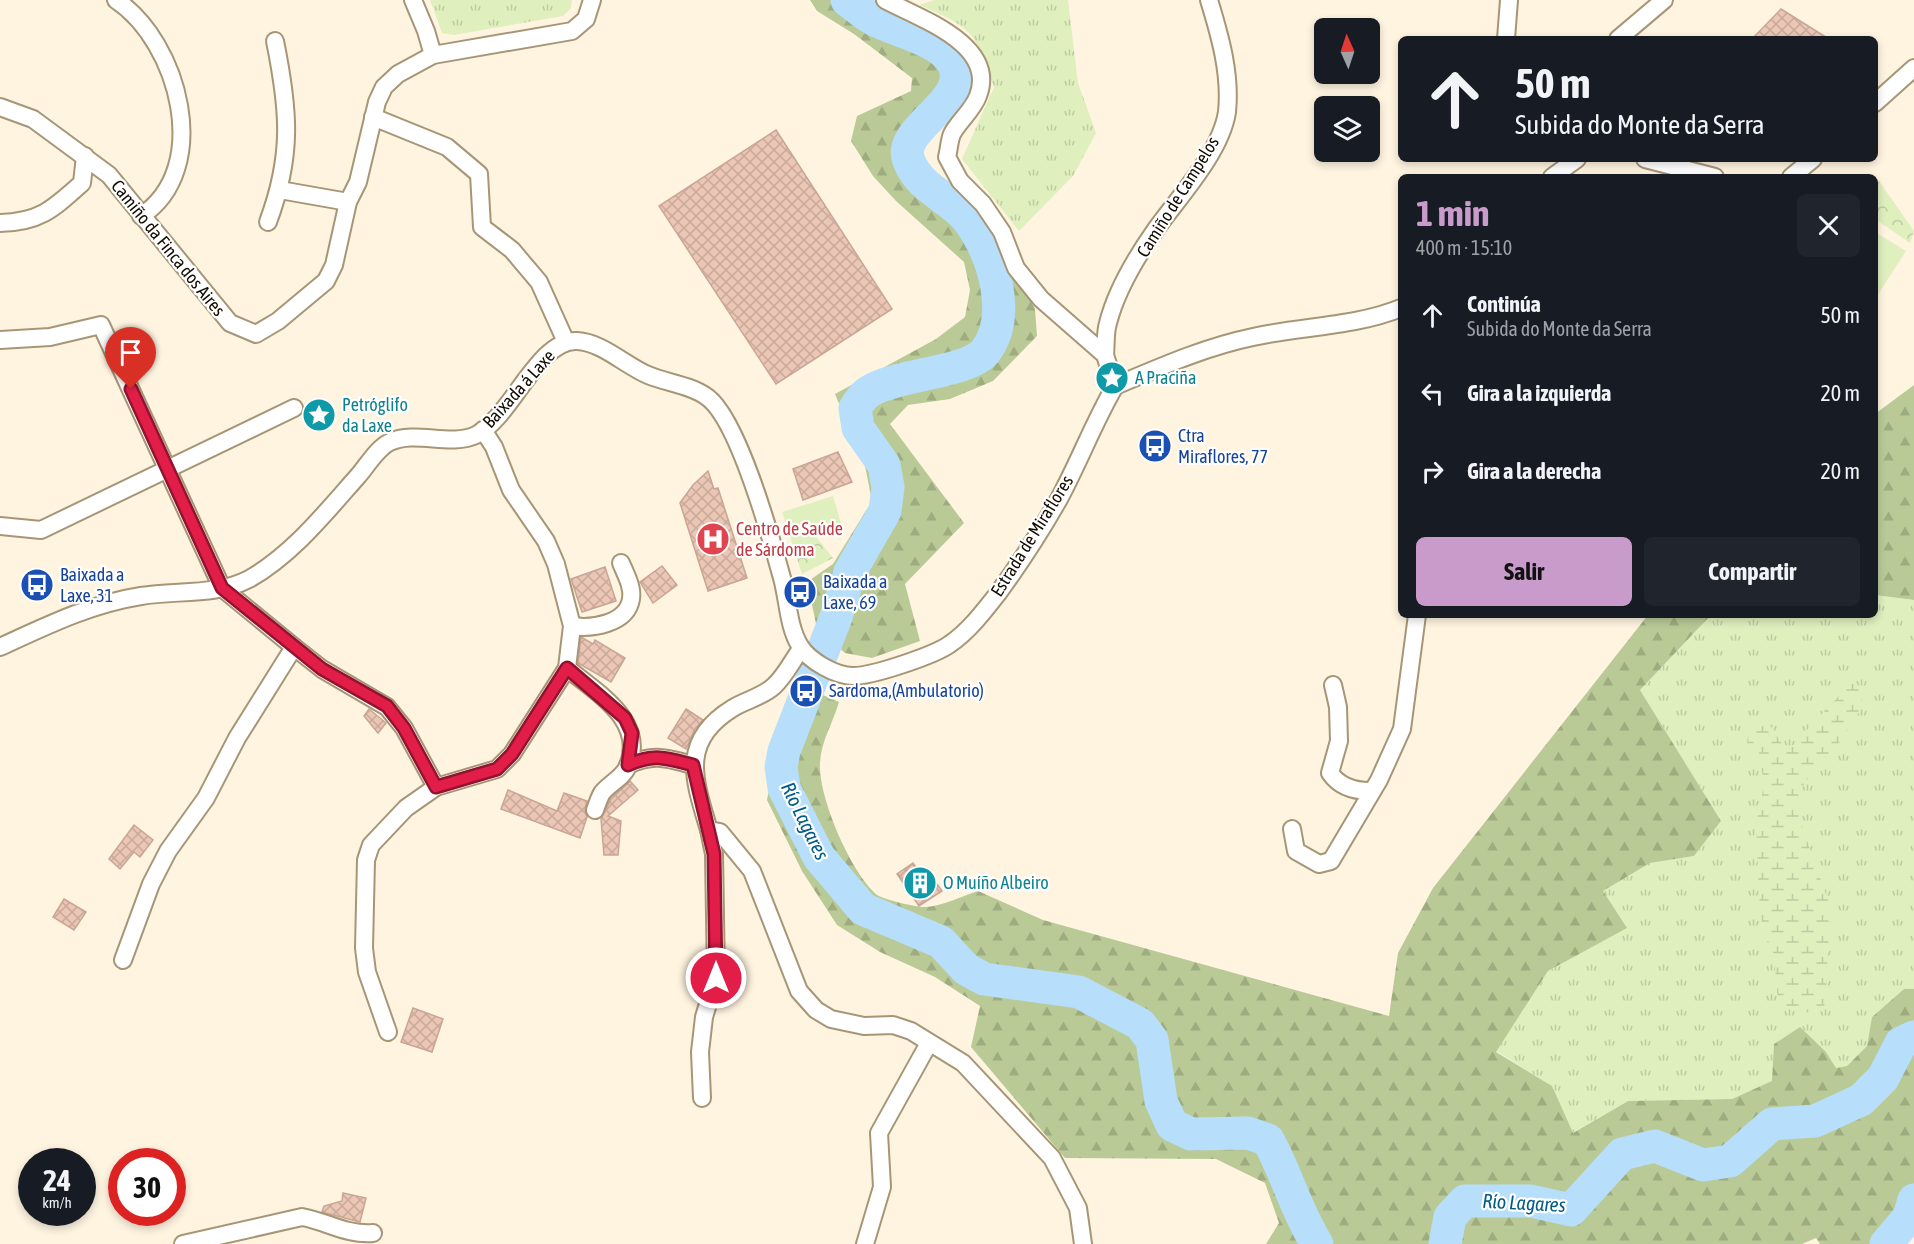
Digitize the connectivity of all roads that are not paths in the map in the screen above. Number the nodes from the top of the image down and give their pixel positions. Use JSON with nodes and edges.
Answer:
{"nodes":[{"id":1,"x":116,"y":0,"type":"edge"},
{"id":2,"x":413,"y":0,"type":"edge"},
{"id":3,"x":592,"y":0,"type":"edge"},
{"id":4,"x":885,"y":0,"type":"edge"},
{"id":5,"x":1209,"y":0,"type":"edge"},
{"id":6,"x":1509,"y":0,"type":"edge"},
{"id":7,"x":1664,"y":0,"type":"edge"},
{"id":8,"x":1506,"y":36,"type":"edge"},
{"id":9,"x":1622,"y":36,"type":"edge"},
{"id":10,"x":275,"y":41,"type":"dead end"},
{"id":11,"x":433,"y":55,"type":"junction"},
{"id":12,"x":1914,"y":68,"type":"edge"},
{"id":13,"x":1878,"y":101,"type":"edge"},
{"id":14,"x":0,"y":107,"type":"edge"},
{"id":15,"x":373,"y":117,"type":"junction"},
{"id":16,"x":85,"y":156,"type":"junction"},
{"id":17,"x":1573,"y":162,"type":"edge"},
{"id":18,"x":1657,"y":162,"type":"edge"},
{"id":19,"x":1810,"y":162,"type":"edge"},
{"id":20,"x":1556,"y":174,"type":"edge"},
{"id":21,"x":1703,"y":174,"type":"edge"},
{"id":22,"x":1795,"y":174,"type":"edge"},
{"id":23,"x":280,"y":190,"type":"junction"},
{"id":24,"x":348,"y":202,"type":"junction"},
{"id":25,"x":141,"y":216,"type":"junction"},
{"id":26,"x":268,"y":222,"type":"dead end"},
{"id":27,"x":0,"y":223,"type":"edge"},
{"id":28,"x":1398,"y":309,"type":"edge"},
{"id":29,"x":0,"y":340,"type":"edge"},
{"id":30,"x":566,"y":342,"type":"junction"},
{"id":31,"x":1105,"y":355,"type":"junction"},
{"id":32,"x":1115,"y":386,"type":"junction"},
{"id":33,"x":294,"y":408,"type":"dead end"},
{"id":34,"x":483,"y":430,"type":"junction"},
{"id":35,"x":168,"y":470,"type":"junction"},
{"id":36,"x":0,"y":526,"type":"edge"},
{"id":37,"x":621,"y":563,"type":"dead end"},
{"id":38,"x":222,"y":588,"type":"junction"},
{"id":39,"x":1417,"y":618,"type":"edge"},
{"id":40,"x":572,"y":627,"type":"junction"},
{"id":41,"x":0,"y":647,"type":"edge"},
{"id":42,"x":294,"y":647,"type":"junction"},
{"id":43,"x":804,"y":652,"type":"junction"},
{"id":44,"x":567,"y":668,"type":"junction"},
{"id":45,"x":1334,"y":685,"type":"dead end"},
{"id":46,"x":628,"y":765,"type":"junction"},
{"id":47,"x":693,"y":765,"type":"junction"},
{"id":48,"x":436,"y":787,"type":"junction"},
{"id":49,"x":1370,"y":791,"type":"junction"},
{"id":50,"x":595,"y":810,"type":"dead end"},
{"id":51,"x":1292,"y":829,"type":"dead end"},
{"id":52,"x":709,"y":830,"type":"junction"},
{"id":53,"x":123,"y":960,"type":"dead end"},
{"id":54,"x":388,"y":1032,"type":"dead end"},
{"id":55,"x":929,"y":1042,"type":"junction"},
{"id":56,"x":702,"y":1098,"type":"dead end"},
{"id":57,"x":373,"y":1233,"type":"dead end"},
{"id":58,"x":183,"y":1244,"type":"edge"},
{"id":59,"x":866,"y":1244,"type":"edge"},
{"id":60,"x":1083,"y":1244,"type":"edge"}],
"edges":[{"from":1,"to":25,"type":"street"},
{"from":2,"to":11,"type":"street"},
{"from":3,"to":11,"type":"street","name":"Camiño da Finca dos Aires"},
{"from":4,"to":31,"type":"street"},
{"from":5,"to":31,"type":"street","name":"Camiño de Campelos"},
{"from":6,"to":8,"type":"street"},
{"from":7,"to":9,"type":"street"},
{"from":10,"to":23,"type":"street"},
{"from":11,"to":15,"type":"street","name":"Camiño da Finca dos Aires"},
{"from":12,"to":13,"type":"street"},
{"from":14,"to":16,"type":"street","name":"Camiño da Finca dos Aires"},
{"from":15,"to":24,"type":"street","name":"Camiño da Finca dos Aires"},
{"from":15,"to":30,"type":"street"},
{"from":16,"to":25,"type":"street","name":"Camiño da Finca dos Aires"},
{"from":16,"to":27,"type":"street"},
{"from":17,"to":20,"type":"street"},
{"from":18,"to":21,"type":"street"},
{"from":19,"to":22,"type":"street"},
{"from":23,"to":24,"type":"street"},
{"from":23,"to":26,"type":"street"},
{"from":24,"to":25,"type":"street","name":"Camiño da Finca dos Aires"},
{"from":28,"to":32,"type":"street"},
{"from":29,"to":35,"type":"street"},
{"from":30,"to":34,"type":"street","name":"Baixada á Laxe"},
{"from":30,"to":43,"type":"street","name":"Baixada á Laxe"},
{"from":31,"to":32,"type":"street"},
{"from":32,"to":43,"type":"street","name":"Estrada de Miraflores"},
{"from":33,"to":35,"type":"street"},
{"from":34,"to":38,"type":"street","name":"Baixada á Laxe"},
{"from":34,"to":40,"type":"street"},
{"from":35,"to":36,"type":"street"},
{"from":35,"to":38,"type":"street"},
{"from":37,"to":40,"type":"street"},
{"from":38,"to":41,"type":"street","name":"Baixada á Laxe"},
{"from":38,"to":42,"type":"street"},
{"from":39,"to":49,"type":"street"},
{"from":40,"to":44,"type":"street"},
{"from":42,"to":48,"type":"street"},
{"from":42,"to":53,"type":"street"},
{"from":43,"to":47,"type":"street"},
{"from":44,"to":46,"type":"street"},
{"from":44,"to":48,"type":"street"},
{"from":45,"to":49,"type":"street"},
{"from":46,"to":47,"type":"street"},
{"from":46,"to":50,"type":"street"},
{"from":47,"to":52,"type":"street"},
{"from":48,"to":54,"type":"street"},
{"from":49,"to":51,"type":"street"},
{"from":52,"to":55,"type":"street"},
{"from":52,"to":56,"type":"street"},
{"from":55,"to":59,"type":"street"},
{"from":55,"to":60,"type":"street"},
{"from":57,"to":58,"type":"street"}]}
